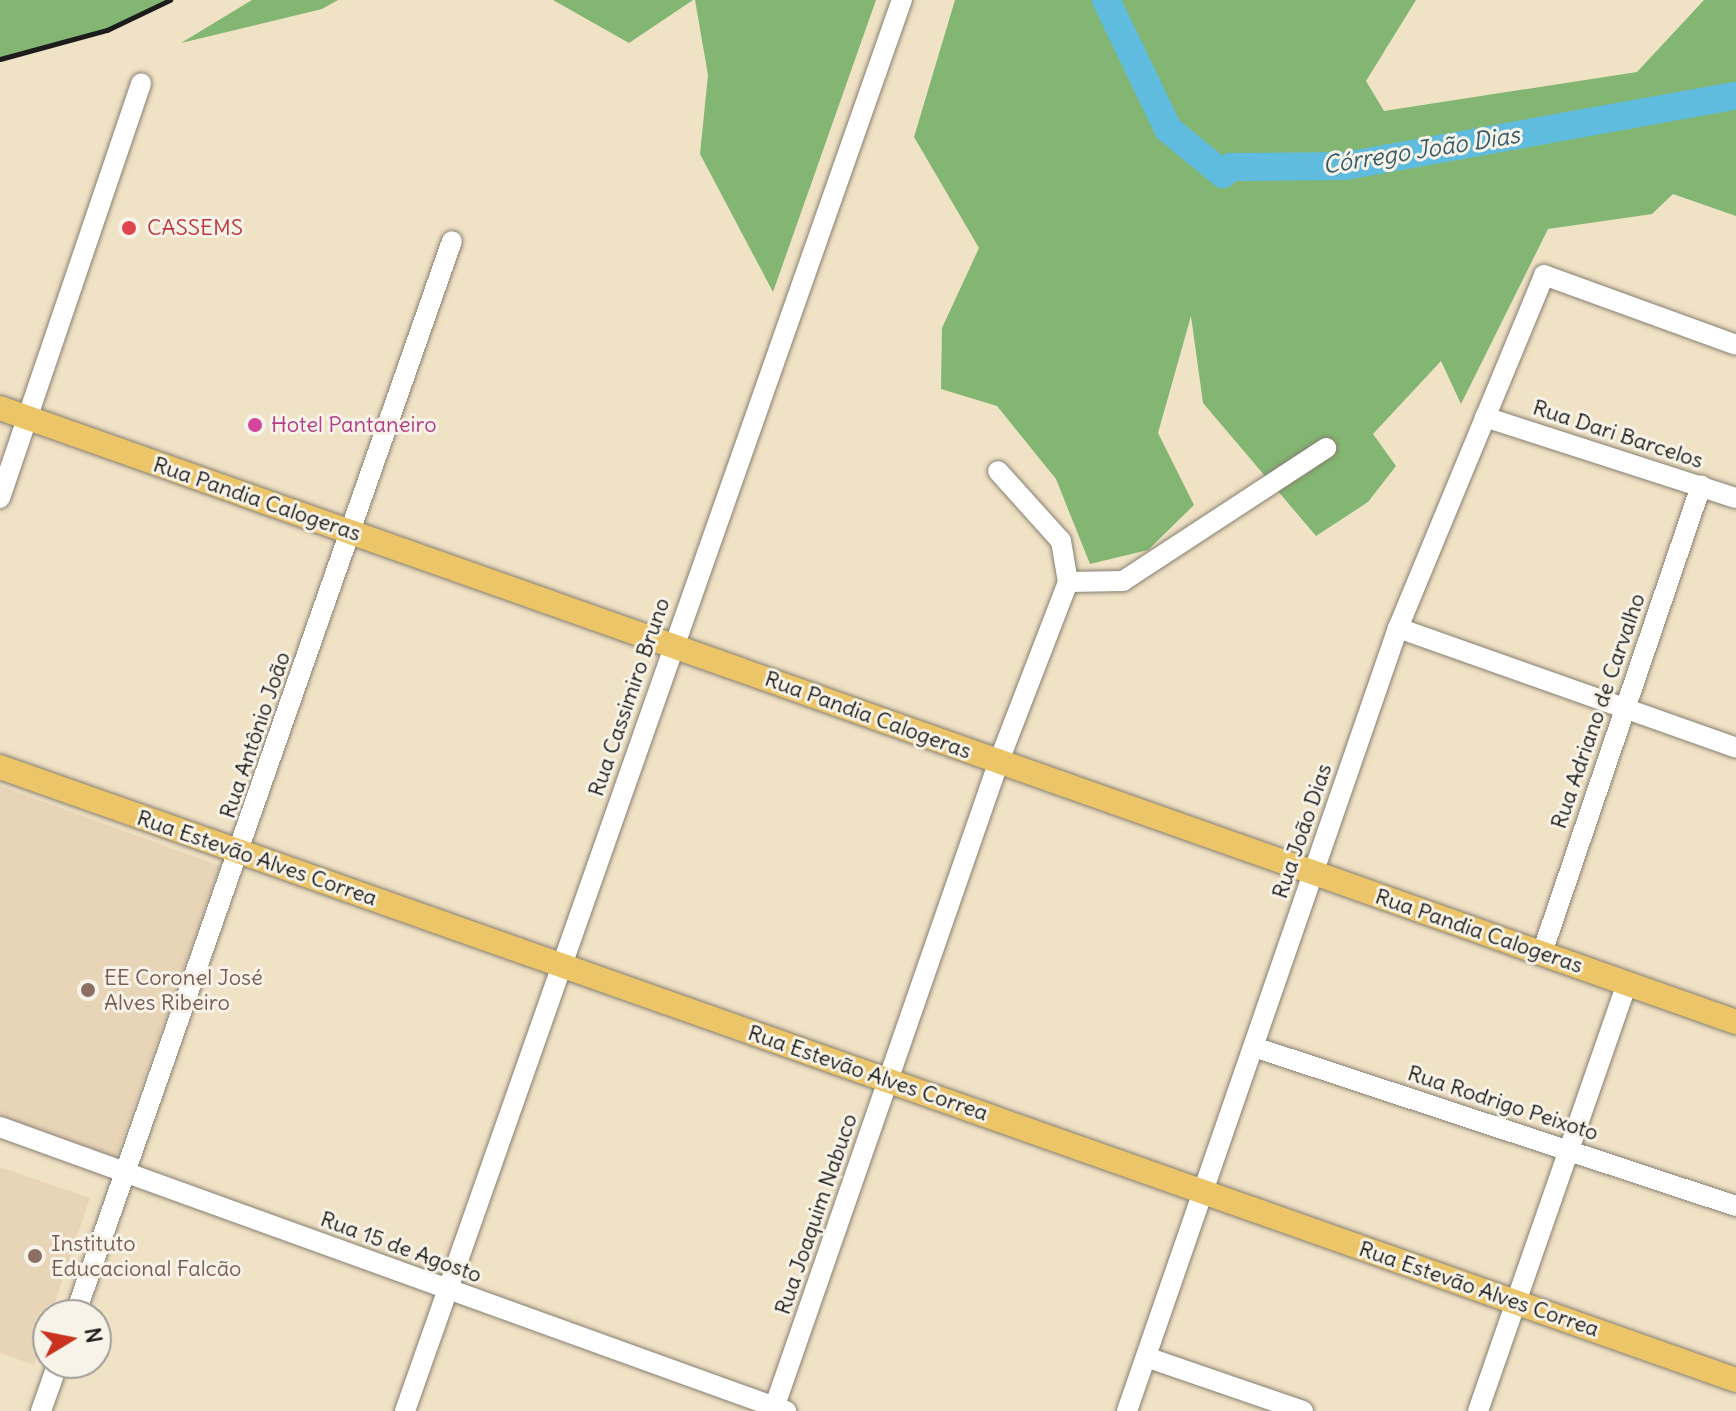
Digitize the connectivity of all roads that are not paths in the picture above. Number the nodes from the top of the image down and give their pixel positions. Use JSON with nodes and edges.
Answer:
{"nodes":[{"id":1,"x":902,"y":0,"type":"edge"},
{"id":2,"x":141,"y":83,"type":"dead end"},
{"id":3,"x":452,"y":241,"type":"dead end"},
{"id":4,"x":1736,"y":345,"type":"edge"},
{"id":5,"x":0,"y":408,"type":"edge"},
{"id":6,"x":27,"y":417,"type":"junction"},
{"id":7,"x":1485,"y":417,"type":"junction"},
{"id":8,"x":1326,"y":448,"type":"dead end"},
{"id":9,"x":998,"y":471,"type":"dead end"},
{"id":10,"x":1701,"y":485,"type":"junction"},
{"id":11,"x":0,"y":498,"type":"edge"},
{"id":12,"x":1736,"y":498,"type":"edge"},
{"id":13,"x":350,"y":531,"type":"junction"},
{"id":14,"x":1068,"y":582,"type":"junction"},
{"id":15,"x":1398,"y":628,"type":"junction"},
{"id":16,"x":673,"y":646,"type":"junction"},
{"id":17,"x":1624,"y":708,"type":"junction"},
{"id":18,"x":1736,"y":748,"type":"edge"},
{"id":19,"x":999,"y":761,"type":"junction"},
{"id":20,"x":0,"y":767,"type":"edge"},
{"id":21,"x":240,"y":852,"type":"junction"},
{"id":22,"x":1313,"y":873,"type":"junction"},
{"id":23,"x":1542,"y":953,"type":"junction"},
{"id":24,"x":561,"y":965,"type":"junction"},
{"id":25,"x":1627,"y":984,"type":"junction"},
{"id":26,"x":1736,"y":1022,"type":"edge"},
{"id":27,"x":1254,"y":1047,"type":"junction"},
{"id":28,"x":888,"y":1080,"type":"junction"},
{"id":29,"x":0,"y":1127,"type":"edge"},
{"id":30,"x":1569,"y":1150,"type":"junction"},
{"id":31,"x":125,"y":1173,"type":"junction"},
{"id":32,"x":1205,"y":1192,"type":"junction"},
{"id":33,"x":1736,"y":1206,"type":"edge"},
{"id":34,"x":448,"y":1289,"type":"junction"},
{"id":35,"x":81,"y":1299,"type":"edge"},
{"id":36,"x":1516,"y":1302,"type":"junction"},
{"id":37,"x":1146,"y":1357,"type":"junction"},
{"id":38,"x":52,"y":1379,"type":"edge"},
{"id":39,"x":1736,"y":1380,"type":"edge"},
{"id":40,"x":778,"y":1410,"type":"edge"},
{"id":41,"x":41,"y":1411,"type":"edge"},
{"id":42,"x":405,"y":1411,"type":"edge"},
{"id":43,"x":1127,"y":1411,"type":"edge"},
{"id":44,"x":1303,"y":1411,"type":"edge"},
{"id":45,"x":1478,"y":1411,"type":"edge"}],
"edges":[{"from":1,"to":16,"type":"street","name":"Rua Cassimiro Bruno"},
{"from":2,"to":6,"type":"street"},
{"from":3,"to":13,"type":"street","name":"Rua Antônio João"},
{"from":4,"to":7,"type":"street","name":"Rua João Dias"},
{"from":5,"to":6,"type":"main road","name":"Rua Pandia Calogeras"},
{"from":6,"to":11,"type":"street"},
{"from":6,"to":13,"type":"main road","name":"Rua Pandia Calogeras"},
{"from":7,"to":10,"type":"street","name":"Rua Dari Barcelos"},
{"from":7,"to":15,"type":"street","name":"Rua João Dias"},
{"from":8,"to":14,"type":"street"},
{"from":9,"to":14,"type":"street"},
{"from":10,"to":12,"type":"street","name":"Rua Dari Barcelos"},
{"from":10,"to":17,"type":"street","name":"Rua Adriano de Carvalho"},
{"from":13,"to":16,"type":"main road","name":"Rua Pandia Calogeras"},
{"from":13,"to":21,"type":"street","name":"Rua Antônio João"},
{"from":14,"to":19,"type":"street","name":"Rua Joaquim Nabuco"},
{"from":15,"to":17,"type":"street"},
{"from":15,"to":22,"type":"street","name":"Rua João Dias"},
{"from":16,"to":19,"type":"main road","name":"Rua Pandia Calogeras"},
{"from":16,"to":24,"type":"street","name":"Rua Cassimiro Bruno"},
{"from":17,"to":18,"type":"street"},
{"from":17,"to":23,"type":"street","name":"Rua Adriano de Carvalho"},
{"from":19,"to":22,"type":"main road","name":"Rua Pandia Calogeras"},
{"from":19,"to":28,"type":"street","name":"Rua Joaquim Nabuco"},
{"from":20,"to":21,"type":"main road","name":"Rua Estevão Alves Correa"},
{"from":21,"to":24,"type":"main road","name":"Rua Estevão Alves Correa"},
{"from":21,"to":31,"type":"street","name":"Rua Antônio João"},
{"from":22,"to":23,"type":"main road","name":"Rua Pandia Calogeras"},
{"from":22,"to":27,"type":"street","name":"Rua João Dias"},
{"from":23,"to":25,"type":"main road","name":"Rua Pandia Calogeras"},
{"from":24,"to":28,"type":"main road","name":"Rua Estevão Alves Correa"},
{"from":24,"to":34,"type":"street","name":"Rua Cassimiro Bruno"},
{"from":25,"to":26,"type":"main road","name":"Rua Pandia Calogeras"},
{"from":25,"to":30,"type":"street"},
{"from":27,"to":30,"type":"street","name":"Rua Rodrigo Peixoto"},
{"from":27,"to":32,"type":"street","name":"Rua João Dias"},
{"from":28,"to":32,"type":"main road","name":"Rua Estevão Alves Correa"},
{"from":28,"to":40,"type":"street","name":"Rua Joaquim Nabuco"},
{"from":29,"to":31,"type":"street","name":"Rua 15 de Agosto"},
{"from":30,"to":33,"type":"street","name":"Rua Rodrigo Peixoto"},
{"from":30,"to":36,"type":"street"},
{"from":31,"to":34,"type":"street","name":"Rua 15 de Agosto"},
{"from":31,"to":35,"type":"street","name":"Rua Antônio João"},
{"from":32,"to":36,"type":"main road","name":"Rua Estevão Alves Correa"},
{"from":32,"to":37,"type":"street","name":"Rua João Dias"},
{"from":34,"to":40,"type":"street","name":"Rua 15 de Agosto"},
{"from":34,"to":42,"type":"street","name":"Rua Cassimiro Bruno"},
{"from":36,"to":39,"type":"main road","name":"Rua Estevão Alves Correa"},
{"from":36,"to":45,"type":"street"},
{"from":37,"to":43,"type":"street","name":"Rua João Dias"},
{"from":37,"to":44,"type":"street"},
{"from":38,"to":41,"type":"street"}]}
